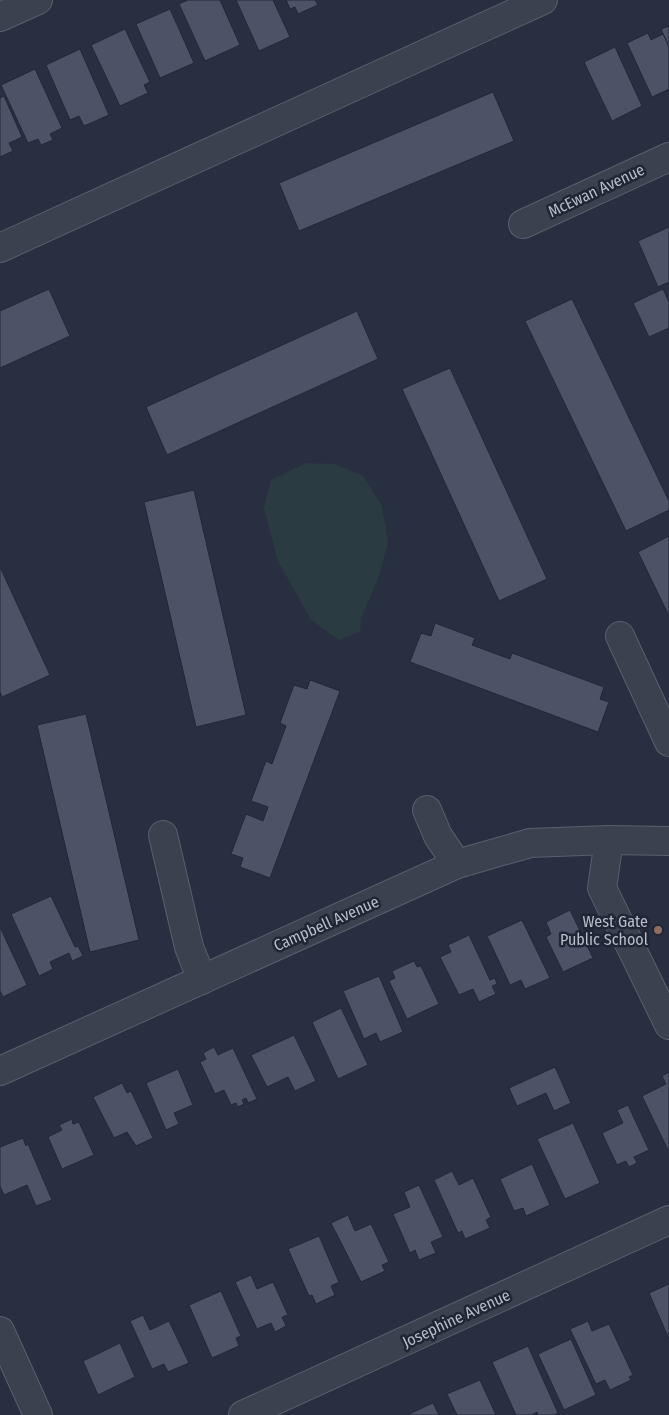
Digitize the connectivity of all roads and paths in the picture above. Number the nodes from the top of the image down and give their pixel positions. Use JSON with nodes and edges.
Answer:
{"nodes":[{"id":1,"x":38,"y":0,"type":"edge"},
{"id":2,"x":543,"y":0,"type":"edge"},
{"id":3,"x":0,"y":17,"type":"edge"},
{"id":4,"x":669,"y":157,"type":"edge"},
{"id":5,"x":523,"y":224,"type":"dead end"},
{"id":6,"x":0,"y":248,"type":"edge"},
{"id":7,"x":620,"y":636,"type":"dead end"},
{"id":8,"x":669,"y":742,"type":"edge"},
{"id":9,"x":426,"y":810,"type":"dead end"},
{"id":10,"x":163,"y":835,"type":"dead end"},
{"id":11,"x":609,"y":840,"type":"junction"},
{"id":12,"x":669,"y":841,"type":"edge"},
{"id":13,"x":457,"y":864,"type":"junction"},
{"id":14,"x":202,"y":980,"type":"junction"},
{"id":15,"x":669,"y":1025,"type":"edge"},
{"id":16,"x":0,"y":1071,"type":"edge"},
{"id":17,"x":669,"y":1220,"type":"edge"},
{"id":18,"x":0,"y":1331,"type":"edge"},
{"id":19,"x":38,"y":1415,"type":"edge"},
{"id":20,"x":244,"y":1415,"type":"edge"}],
"edges":[{"from":1,"to":3,"type":"street"},
{"from":2,"to":6,"type":"street"},
{"from":4,"to":5,"type":"street","name":"McEwan Avenue"},
{"from":7,"to":8,"type":"street"},
{"from":9,"to":13,"type":"street"},
{"from":10,"to":14,"type":"street"},
{"from":11,"to":12,"type":"street","name":"Campbell Avenue"},
{"from":11,"to":13,"type":"street","name":"Campbell Avenue"},
{"from":11,"to":15,"type":"street"},
{"from":13,"to":14,"type":"street","name":"Campbell Avenue"},
{"from":14,"to":16,"type":"street","name":"Campbell Avenue"},
{"from":17,"to":20,"type":"street","name":"Josephine Avenue"},
{"from":18,"to":19,"type":"street"}]}
